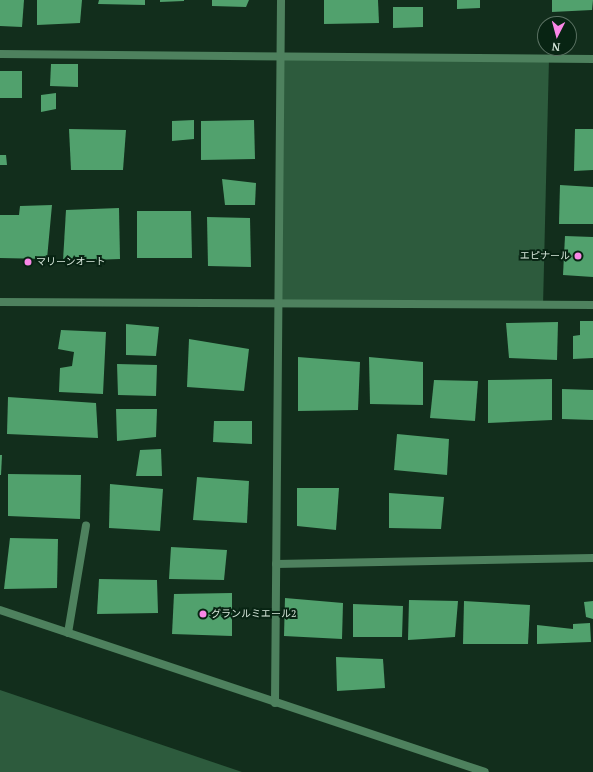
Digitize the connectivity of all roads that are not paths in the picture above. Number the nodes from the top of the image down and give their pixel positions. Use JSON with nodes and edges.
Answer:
{"nodes":[{"id":1,"x":281,"y":0,"type":"edge"},
{"id":2,"x":0,"y":54,"type":"edge"},
{"id":3,"x":280,"y":57,"type":"junction"},
{"id":4,"x":593,"y":59,"type":"edge"},
{"id":5,"x":0,"y":302,"type":"edge"},
{"id":6,"x":278,"y":304,"type":"junction"},
{"id":7,"x":593,"y":305,"type":"edge"},
{"id":8,"x":86,"y":526,"type":"dead end"},
{"id":9,"x":593,"y":558,"type":"edge"},
{"id":10,"x":276,"y":564,"type":"junction"},
{"id":11,"x":0,"y":610,"type":"edge"},
{"id":12,"x":68,"y":633,"type":"junction"},
{"id":13,"x":275,"y":703,"type":"junction"},
{"id":14,"x":485,"y":772,"type":"edge"}],
"edges":[{"from":1,"to":3,"type":"street"},
{"from":2,"to":3,"type":"street"},
{"from":3,"to":4,"type":"street"},
{"from":3,"to":6,"type":"street"},
{"from":5,"to":6,"type":"street"},
{"from":6,"to":7,"type":"street"},
{"from":6,"to":10,"type":"street"},
{"from":8,"to":12,"type":"street"},
{"from":9,"to":10,"type":"street"},
{"from":10,"to":13,"type":"street"},
{"from":11,"to":12,"type":"street"},
{"from":12,"to":13,"type":"street"},
{"from":13,"to":14,"type":"street"}]}
